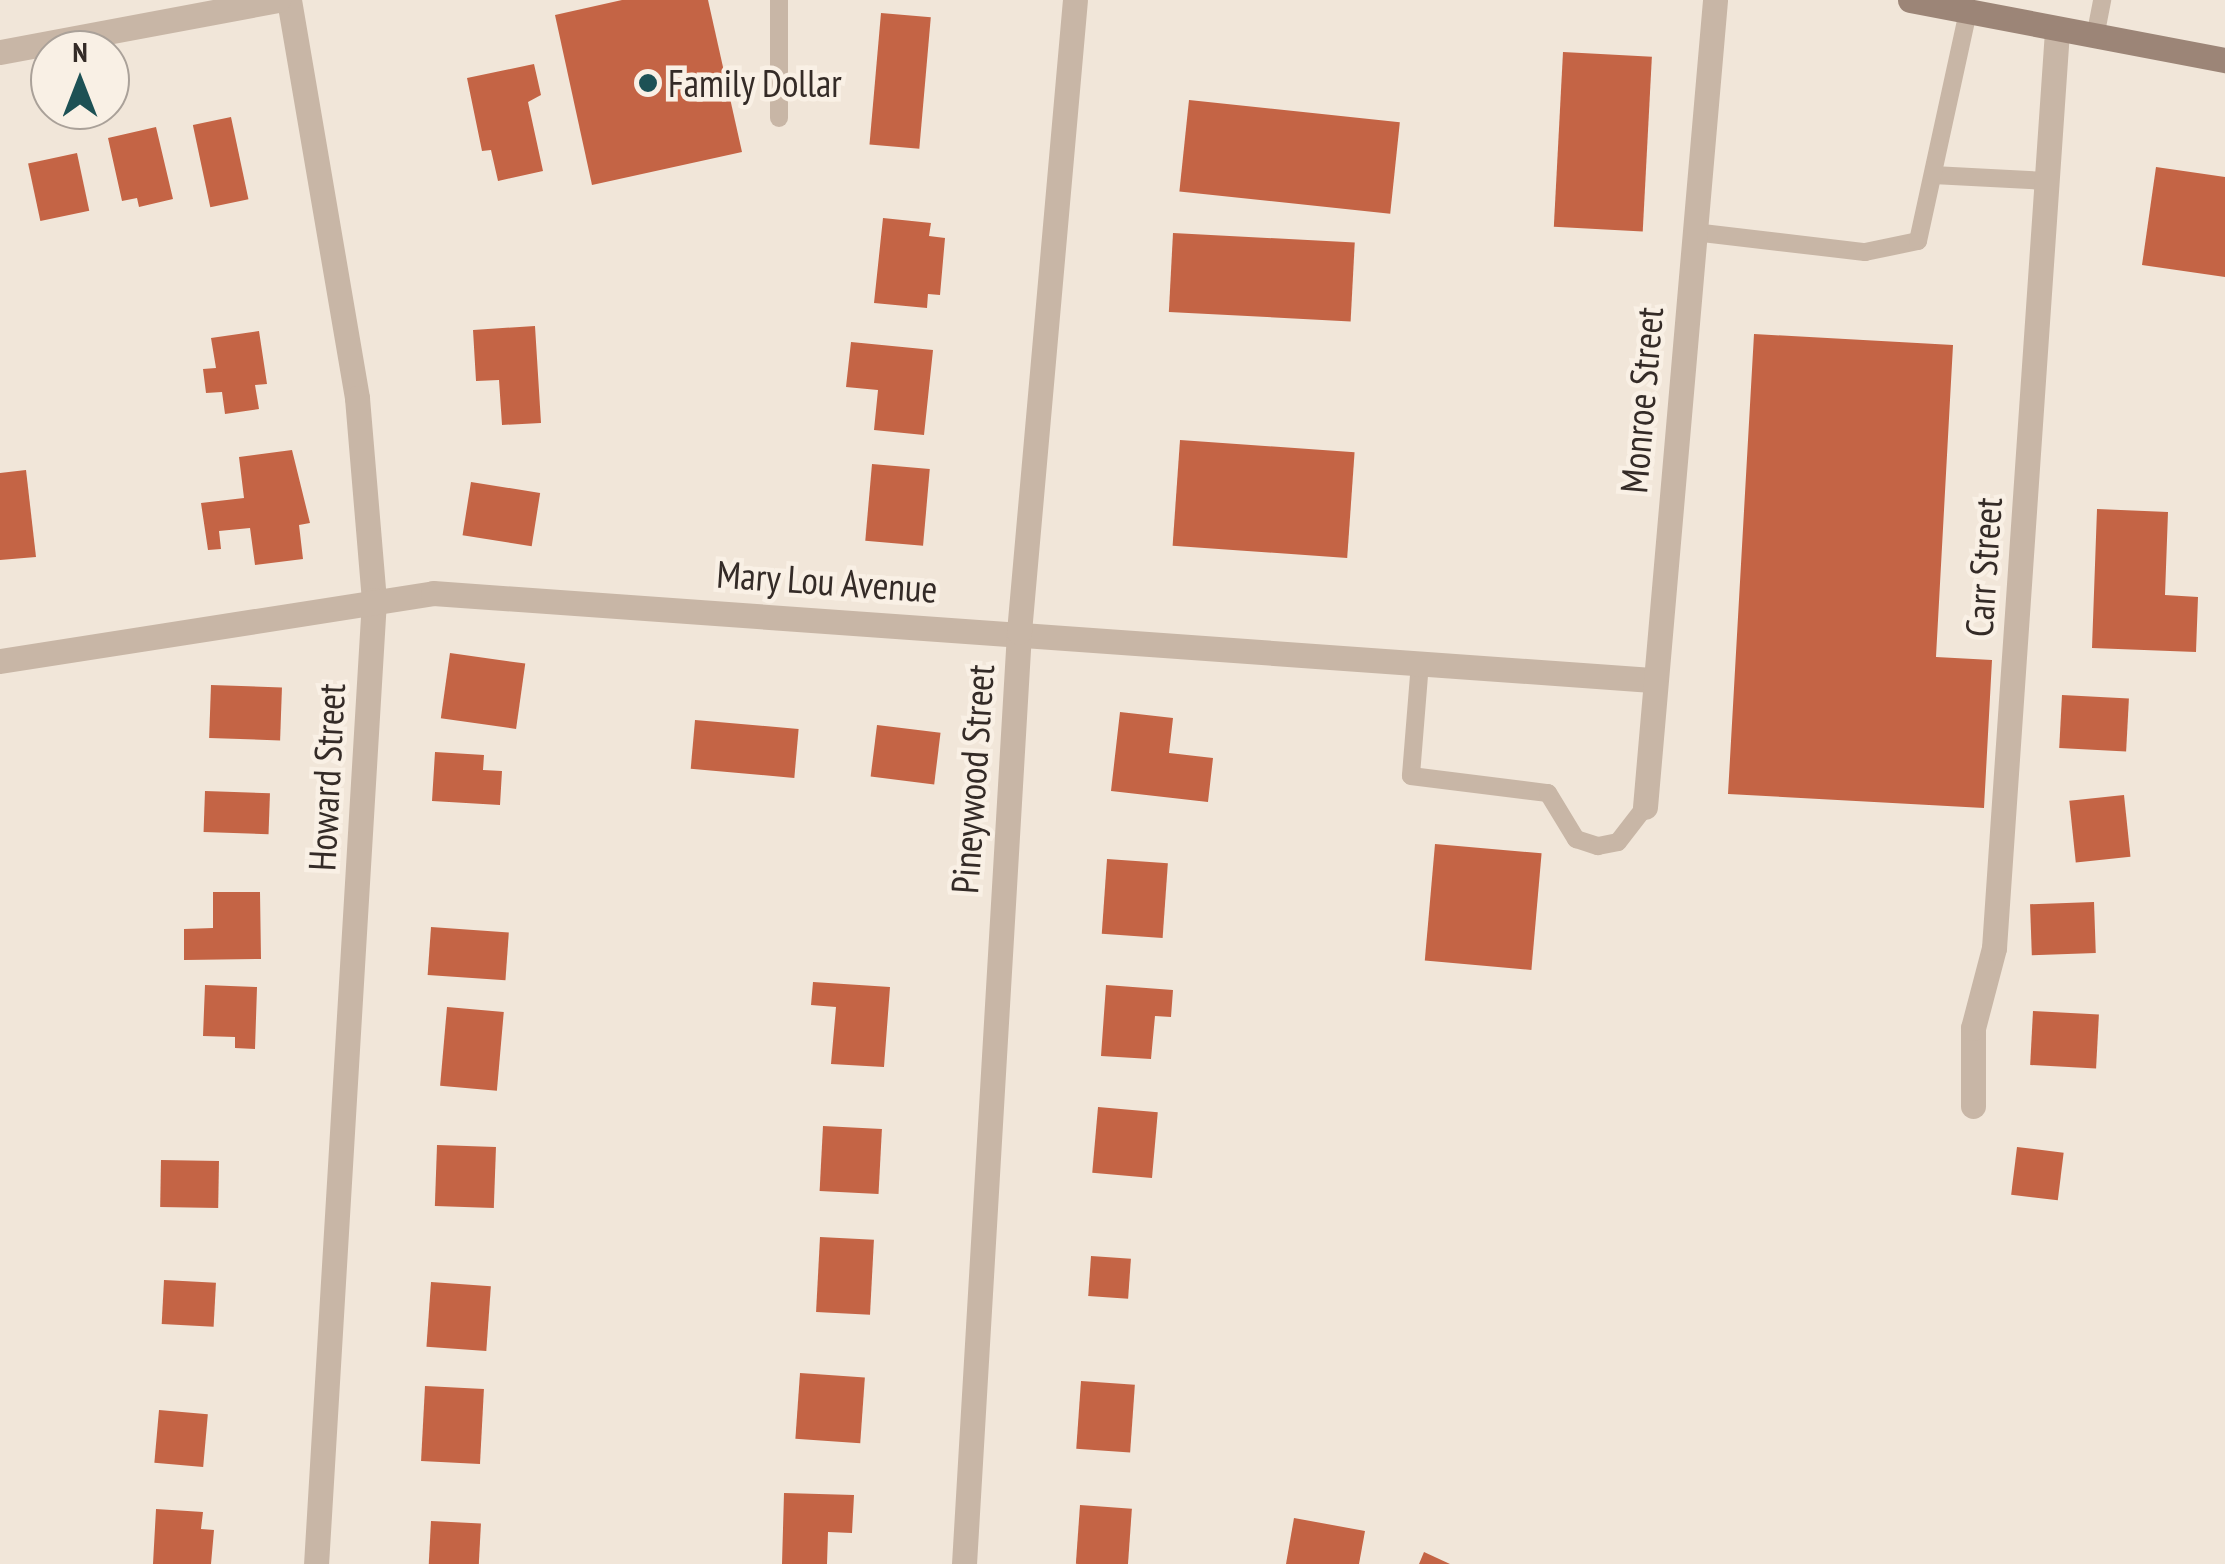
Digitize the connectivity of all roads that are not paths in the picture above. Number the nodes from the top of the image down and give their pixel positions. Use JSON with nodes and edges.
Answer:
{"nodes":[{"id":1,"x":278,"y":0,"type":"edge"},
{"id":2,"x":288,"y":0,"type":"edge"},
{"id":3,"x":778,"y":0,"type":"edge"},
{"id":4,"x":1076,"y":0,"type":"edge"},
{"id":5,"x":1715,"y":0,"type":"edge"},
{"id":6,"x":1910,"y":0,"type":"edge"},
{"id":7,"x":2102,"y":0,"type":"edge"},
{"id":8,"x":1968,"y":12,"type":"junction"},
{"id":9,"x":2058,"y":30,"type":"junction"},
{"id":10,"x":2095,"y":37,"type":"junction"},
{"id":11,"x":0,"y":52,"type":"edge"},
{"id":12,"x":2225,"y":60,"type":"edge"},
{"id":13,"x":780,"y":118,"type":"dead end"},
{"id":14,"x":1933,"y":175,"type":"junction"},
{"id":15,"x":2047,"y":181,"type":"junction"},
{"id":16,"x":1694,"y":232,"type":"junction"},
{"id":17,"x":374,"y":600,"type":"junction"},
{"id":18,"x":1020,"y":632,"type":"junction"},
{"id":19,"x":0,"y":661,"type":"edge"},
{"id":20,"x":1420,"y":662,"type":"junction"},
{"id":21,"x":1652,"y":680,"type":"junction"},
{"id":22,"x":1646,"y":807,"type":"joint"},
{"id":23,"x":1973,"y":1106,"type":"dead end"},
{"id":24,"x":316,"y":1564,"type":"edge"},
{"id":25,"x":964,"y":1564,"type":"edge"}],
"edges":[{"from":1,"to":11,"type":"street"},
{"from":2,"to":17,"type":"street","name":"Howard Street"},
{"from":3,"to":13,"type":"lane"},
{"from":4,"to":18,"type":"street","name":"Pineywood Street"},
{"from":5,"to":16,"type":"street","name":"Monroe Street"},
{"from":6,"to":8,"type":"main road"},
{"from":7,"to":10,"type":"lane"},
{"from":8,"to":9,"type":"main road"},
{"from":8,"to":14,"type":"lane"},
{"from":9,"to":10,"type":"main road"},
{"from":9,"to":15,"type":"street","name":"Carr Street"},
{"from":10,"to":12,"type":"main road"},
{"from":14,"to":15,"type":"lane"},
{"from":14,"to":16,"type":"lane"},
{"from":15,"to":23,"type":"street","name":"Carr Street"},
{"from":16,"to":21,"type":"street","name":"Monroe Street"},
{"from":17,"to":18,"type":"street","name":"Mary Lou Avenue"},
{"from":17,"to":19,"type":"street","name":"Mary Lou Avenue"},
{"from":17,"to":24,"type":"street","name":"Howard Street"},
{"from":18,"to":20,"type":"street","name":"Mary Lou Avenue"},
{"from":18,"to":25,"type":"street","name":"Pineywood Street"},
{"from":20,"to":21,"type":"street","name":"Mary Lou Avenue"},
{"from":20,"to":22,"type":"lane"},
{"from":21,"to":22,"type":"street","name":"Monroe Street"}]}
